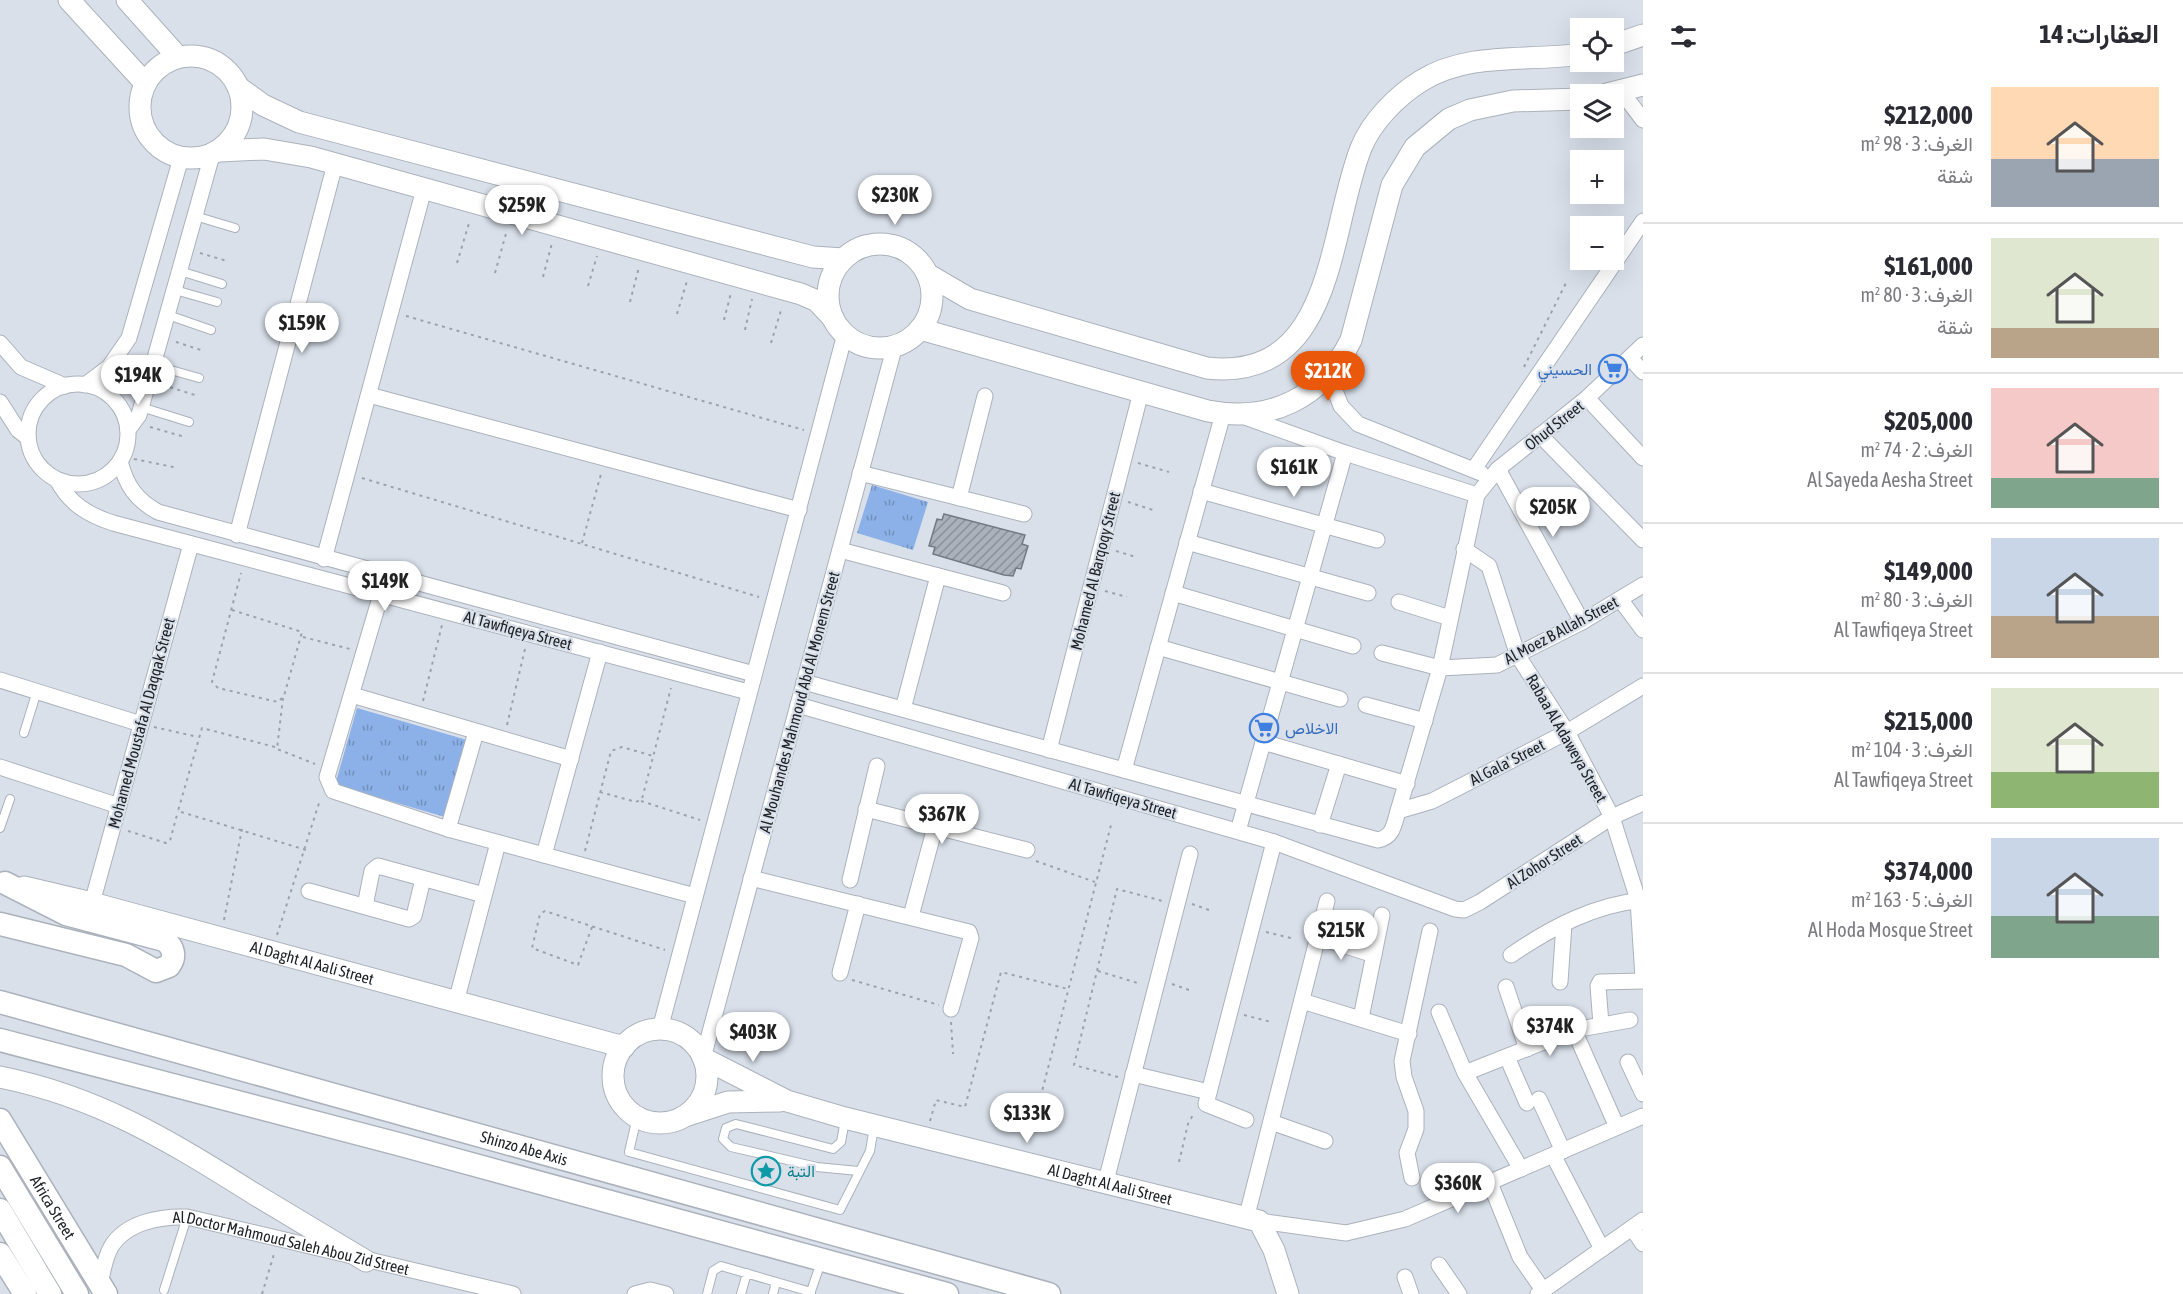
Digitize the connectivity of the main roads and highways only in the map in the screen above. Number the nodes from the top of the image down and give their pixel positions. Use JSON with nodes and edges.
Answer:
{"nodes":[{"id":1,"x":3,"y":882,"type":"edge"},
{"id":2,"x":0,"y":924,"type":"edge"},
{"id":3,"x":0,"y":1002,"type":"edge"},
{"id":4,"x":0,"y":1040,"type":"edge"},
{"id":5,"x":0,"y":1120,"type":"edge"},
{"id":6,"x":0,"y":1167,"type":"edge"},
{"id":7,"x":0,"y":1210,"type":"edge"},
{"id":8,"x":0,"y":1254,"type":"edge"},
{"id":9,"x":103,"y":1289,"type":"edge"},
{"id":10,"x":25,"y":1294,"type":"edge"},
{"id":11,"x":50,"y":1294,"type":"edge"},
{"id":12,"x":77,"y":1294,"type":"edge"},
{"id":13,"x":947,"y":1294,"type":"edge"},
{"id":14,"x":1049,"y":1294,"type":"edge"}],
"edges":[{"from":1,"to":2,"type":"main road"},
{"from":3,"to":14,"type":"main road","name":"Shinzo Abe Axis"},
{"from":4,"to":13,"type":"main road","name":"Shinzo Abe Axis"},
{"from":5,"to":9,"type":"main road","name":"Africa Street"},
{"from":6,"to":12,"type":"main road"},
{"from":7,"to":11,"type":"main road"},
{"from":8,"to":10,"type":"main road"}]}
